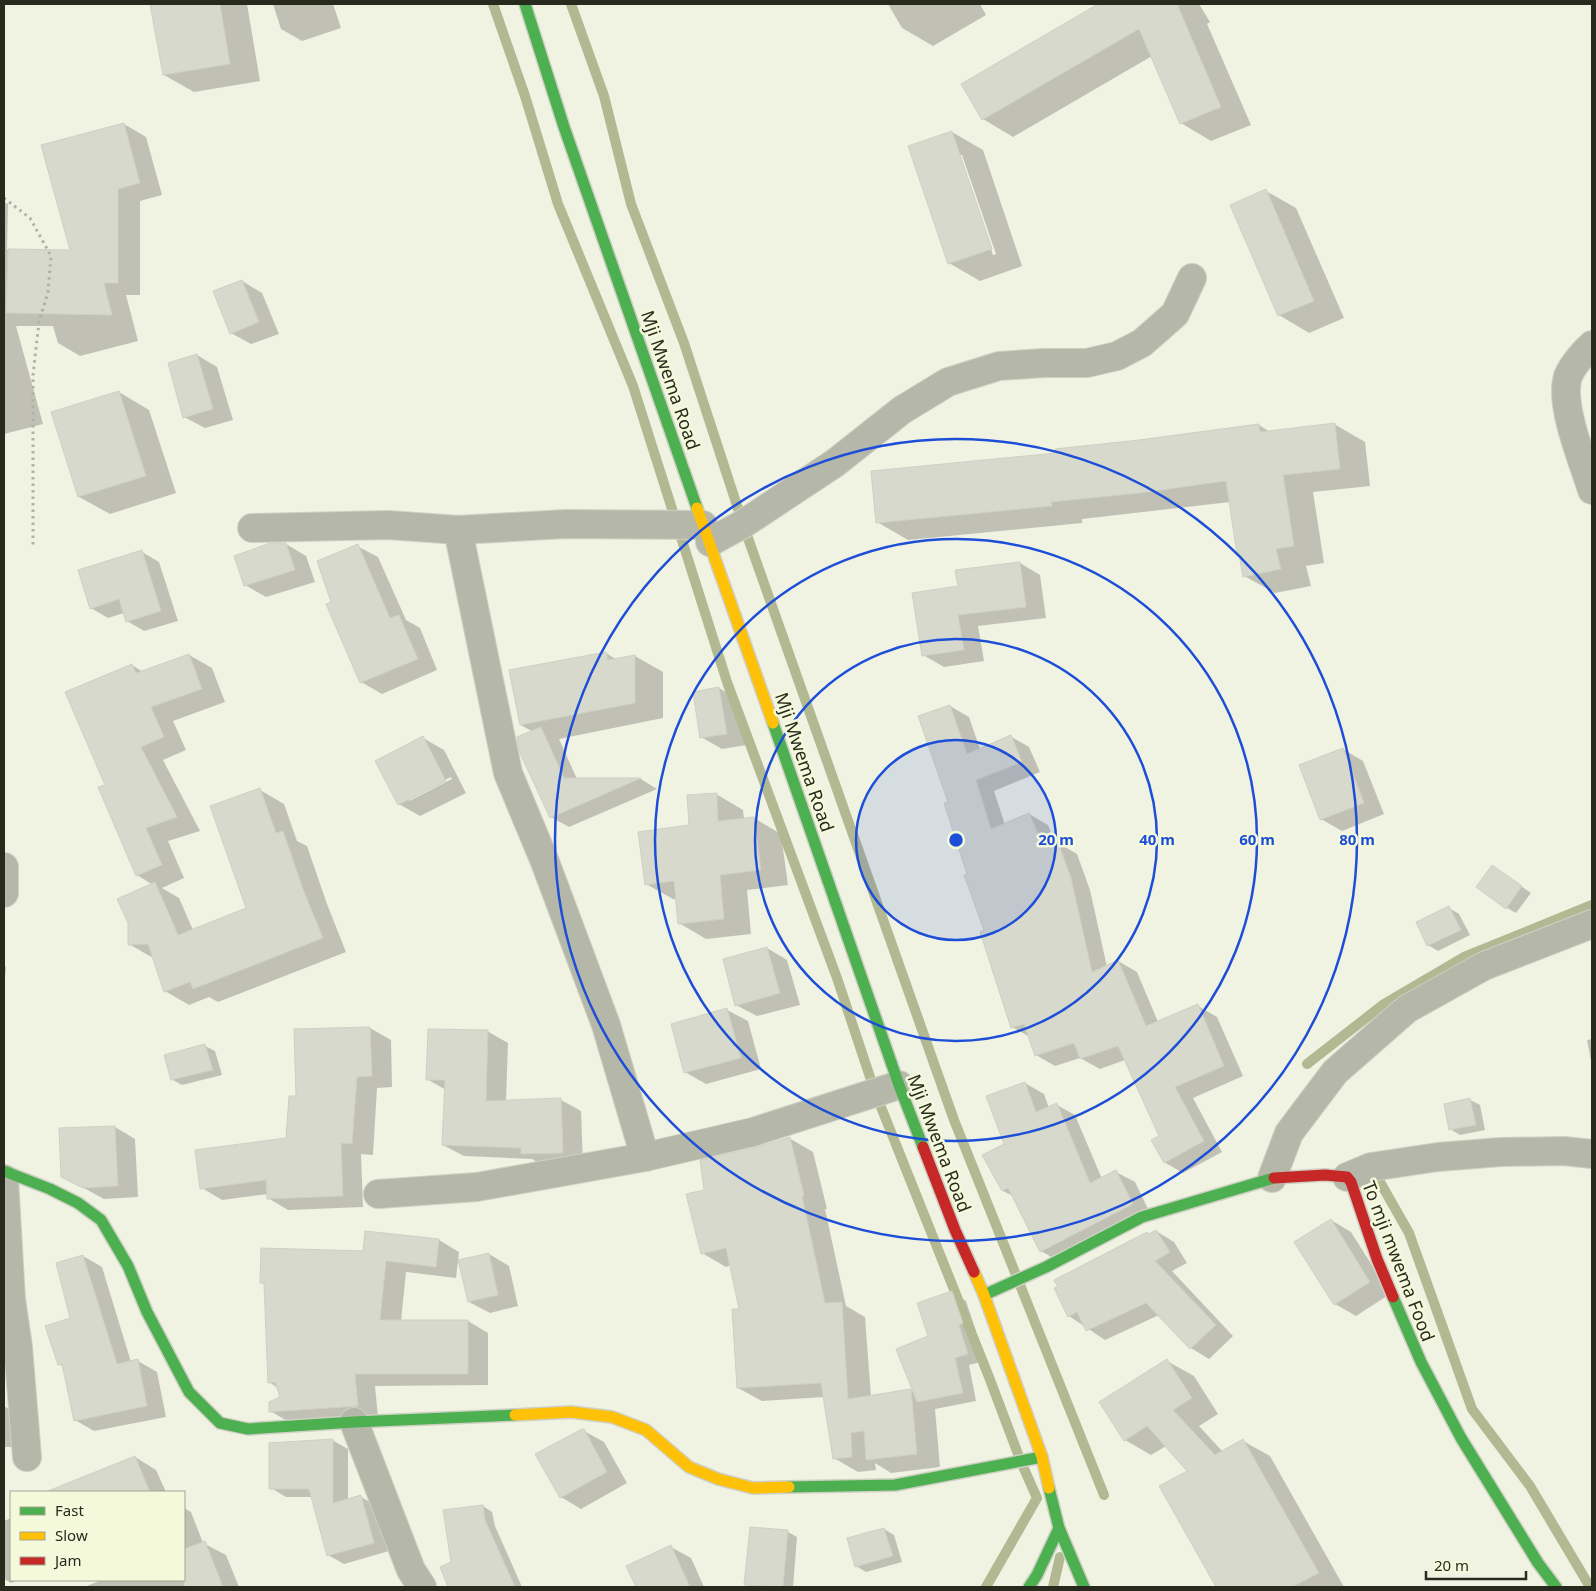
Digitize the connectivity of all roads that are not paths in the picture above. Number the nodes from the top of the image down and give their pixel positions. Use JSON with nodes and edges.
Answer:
{"nodes":[{"id":1,"x":524,"y":4,"type":"edge"},
{"id":2,"x":1192,"y":278,"type":"dead end"},
{"id":3,"x":1592,"y":345,"type":"edge"},
{"id":4,"x":1592,"y":490,"type":"edge"},
{"id":5,"x":252,"y":528,"type":"dead end"},
{"id":6,"x":458,"y":530,"type":"junction"},
{"id":7,"x":706,"y":533,"type":"junction"},
{"id":8,"x":4,"y":867,"type":"edge"},
{"id":9,"x":4,"y":893,"type":"edge"},
{"id":10,"x":1592,"y":924,"type":"edge"},
{"id":11,"x":899,"y":1085,"type":"junction"},
{"id":12,"x":1592,"y":1154,"type":"edge"},
{"id":13,"x":645,"y":1157,"type":"junction"},
{"id":14,"x":4,"y":1171,"type":"edge"},
{"id":15,"x":1347,"y":1176,"type":"junction"},
{"id":16,"x":1272,"y":1178,"type":"junction"},
{"id":17,"x":4,"y":1179,"type":"edge"},
{"id":18,"x":378,"y":1194,"type":"dead end"},
{"id":19,"x":984,"y":1295,"type":"junction"},
{"id":20,"x":7,"y":1299,"type":"edge"},
{"id":21,"x":354,"y":1422,"type":"junction"},
{"id":22,"x":27,"y":1456,"type":"dead end"},
{"id":23,"x":1042,"y":1457,"type":"junction"},
{"id":24,"x":1059,"y":1528,"type":"junction"},
{"id":25,"x":422,"y":1587,"type":"edge"},
{"id":26,"x":1029,"y":1587,"type":"edge"},
{"id":27,"x":1084,"y":1587,"type":"edge"},
{"id":28,"x":1556,"y":1587,"type":"edge"}],
"edges":[{"from":1,"to":7,"type":"street","name":"Mji Mwema Road"},
{"from":2,"to":7,"type":"street"},
{"from":3,"to":4,"type":"street"},
{"from":5,"to":6,"type":"street"},
{"from":6,"to":7,"type":"street"},
{"from":6,"to":13,"type":"street"},
{"from":7,"to":11,"type":"street","name":"Mji Mwema Road"},
{"from":8,"to":9,"type":"street"},
{"from":10,"to":16,"type":"street"},
{"from":11,"to":13,"type":"street"},
{"from":11,"to":19,"type":"street","name":"Mji Mwema Road"},
{"from":12,"to":15,"type":"street"},
{"from":13,"to":18,"type":"street"},
{"from":14,"to":21,"type":"street"},
{"from":15,"to":16,"type":"street","name":"To mji mwema Food"},
{"from":15,"to":28,"type":"street","name":"To mji mwema Food"},
{"from":16,"to":19,"type":"street","name":"To mji mwema Food"},
{"from":17,"to":20,"type":"street"},
{"from":19,"to":23,"type":"street","name":"Mji Mwema Road"},
{"from":20,"to":22,"type":"street"},
{"from":21,"to":23,"type":"street"},
{"from":21,"to":25,"type":"street"},
{"from":23,"to":24,"type":"street","name":"Mji Mwema Road"},
{"from":24,"to":26,"type":"street"},
{"from":24,"to":27,"type":"street","name":"Mji Mwema Road"}]}
